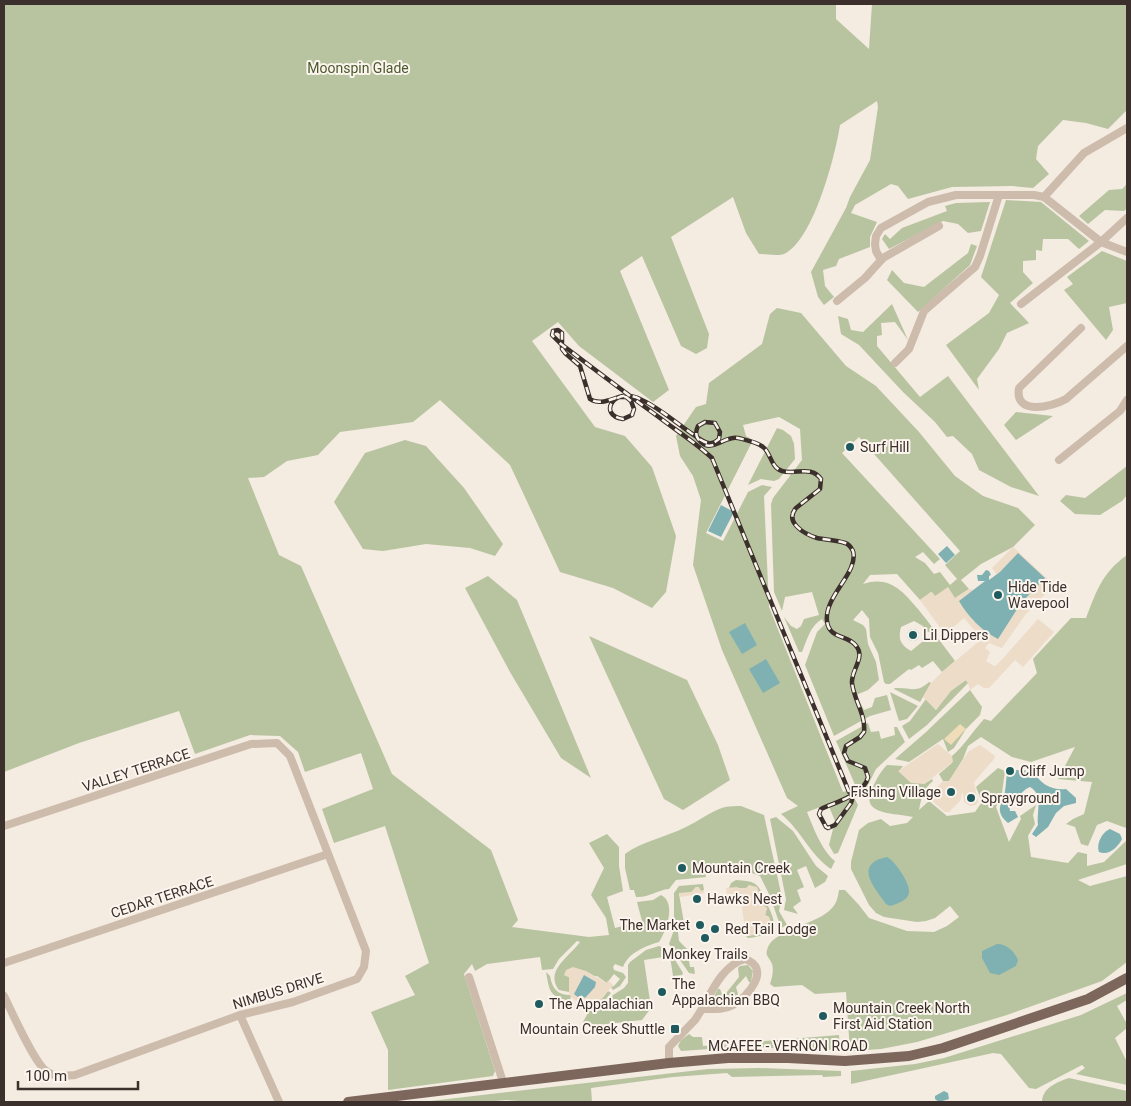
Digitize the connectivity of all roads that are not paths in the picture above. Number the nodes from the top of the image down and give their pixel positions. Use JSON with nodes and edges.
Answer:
{"nodes":[{"id":1,"x":1127,"y":128,"type":"edge"},
{"id":2,"x":999,"y":195,"type":"junction"},
{"id":3,"x":1044,"y":197,"type":"junction"},
{"id":4,"x":1127,"y":218,"type":"edge"},
{"id":5,"x":939,"y":226,"type":"dead end"},
{"id":6,"x":1101,"y":242,"type":"junction"},
{"id":7,"x":1124,"y":251,"type":"edge"},
{"id":8,"x":881,"y":260,"type":"junction"},
{"id":9,"x":837,"y":301,"type":"dead end"},
{"id":10,"x":1021,"y":304,"type":"dead end"},
{"id":11,"x":1082,"y":328,"type":"dead end"},
{"id":12,"x":1127,"y":346,"type":"edge"},
{"id":13,"x":894,"y":363,"type":"dead end"},
{"id":14,"x":1127,"y":400,"type":"edge"},
{"id":15,"x":1059,"y":460,"type":"dead end"},
{"id":16,"x":277,"y":743,"type":"joint"},
{"id":17,"x":4,"y":826,"type":"edge"},
{"id":18,"x":328,"y":854,"type":"junction"},
{"id":19,"x":4,"y":963,"type":"edge"},
{"id":20,"x":469,"y":977,"type":"dead end"},
{"id":21,"x":1127,"y":978,"type":"edge"},
{"id":22,"x":4,"y":996,"type":"edge"},
{"id":23,"x":702,"y":1009,"type":"junction"},
{"id":24,"x":240,"y":1015,"type":"junction"},
{"id":25,"x":669,"y":1062,"type":"junction"},
{"id":26,"x":503,"y":1082,"type":"junction"},
{"id":27,"x":374,"y":1100,"type":"edge"},
{"id":28,"x":279,"y":1102,"type":"edge"},
{"id":29,"x":348,"y":1102,"type":"edge"}],
"edges":[{"from":1,"to":3,"type":"street"},
{"from":2,"to":3,"type":"street"},
{"from":2,"to":8,"type":"street"},
{"from":2,"to":13,"type":"street"},
{"from":3,"to":6,"type":"street"},
{"from":4,"to":6,"type":"street"},
{"from":5,"to":8,"type":"street"},
{"from":6,"to":7,"type":"street"},
{"from":6,"to":10,"type":"street"},
{"from":8,"to":9,"type":"street"},
{"from":11,"to":12,"type":"street"},
{"from":14,"to":15,"type":"street"},
{"from":16,"to":17,"type":"street","name":"VALLEY TERRACE"},
{"from":16,"to":18,"type":"street","name":"NIMBUS DRIVE"},
{"from":18,"to":19,"type":"street","name":"CEDAR TERRACE"},
{"from":18,"to":24,"type":"street","name":"NIMBUS DRIVE"},
{"from":20,"to":26,"type":"street"},
{"from":21,"to":25,"type":"main road","name":"MCAFEE - VERNON ROAD"},
{"from":22,"to":24,"type":"street","name":"NIMBUS DRIVE"},
{"from":23,"to":23,"type":"street"},
{"from":23,"to":25,"type":"street"},
{"from":24,"to":28,"type":"street"},
{"from":25,"to":26,"type":"main road","name":"MCAFEE - VERNON ROAD"},
{"from":26,"to":27,"type":"main road","name":"MCAFEE - VERNON ROAD"},
{"from":27,"to":29,"type":"main road","name":"MCAFEE - VERNON ROAD"}]}
